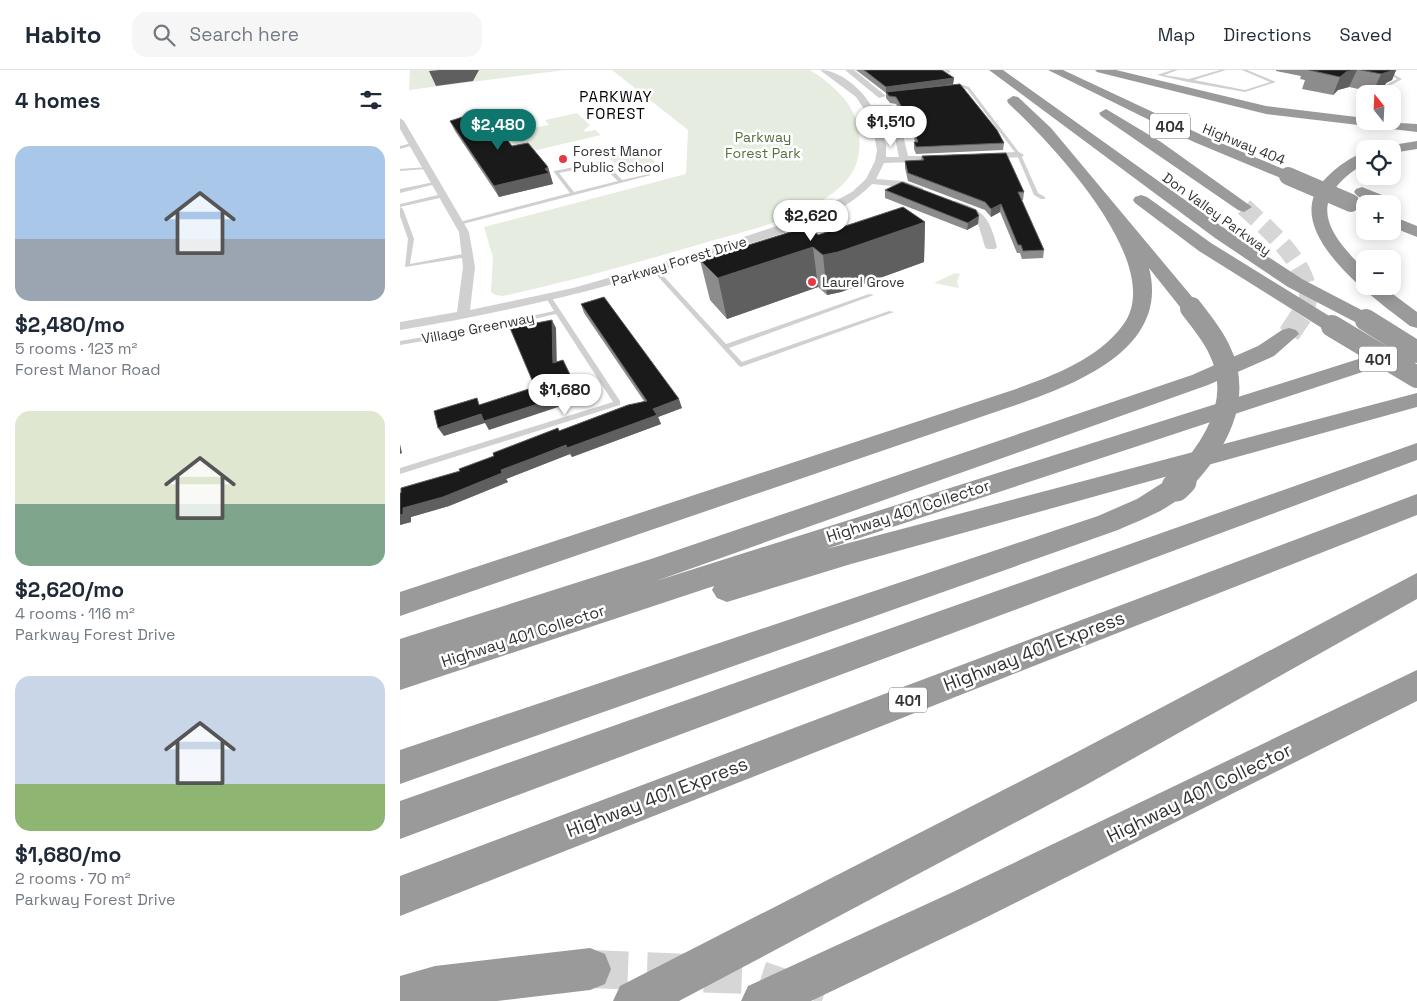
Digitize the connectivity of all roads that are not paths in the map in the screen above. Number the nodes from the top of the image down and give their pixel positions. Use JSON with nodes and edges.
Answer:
{"nodes":[{"id":1,"x":824,"y":70,"type":"edge"},
{"id":2,"x":849,"y":70,"type":"edge"},
{"id":3,"x":980,"y":70,"type":"edge"},
{"id":4,"x":1054,"y":70,"type":"edge"},
{"id":5,"x":1070,"y":70,"type":"edge"},
{"id":6,"x":1101,"y":70,"type":"edge"},
{"id":7,"x":1176,"y":70,"type":"edge"},
{"id":8,"x":1224,"y":70,"type":"edge"},
{"id":9,"x":1244,"y":70,"type":"edge"},
{"id":10,"x":1395,"y":70,"type":"edge"},
{"id":11,"x":999,"y":73,"type":"edge"},
{"id":12,"x":1040,"y":74,"type":"dead end"},
{"id":13,"x":1187,"y":81,"type":"junction"},
{"id":14,"x":1389,"y":85,"type":"edge"},
{"id":15,"x":943,"y":88,"type":"edge"},
{"id":16,"x":1199,"y":95,"type":"junction"},
{"id":17,"x":861,"y":98,"type":"junction"},
{"id":18,"x":869,"y":108,"type":"junction"},
{"id":19,"x":1356,"y":117,"type":"edge"},
{"id":20,"x":1401,"y":121,"type":"edge"},
{"id":21,"x":1417,"y":122,"type":"edge"},
{"id":22,"x":402,"y":128,"type":"edge"},
{"id":23,"x":1417,"y":128,"type":"edge"},
{"id":24,"x":412,"y":144,"type":"junction"},
{"id":25,"x":1417,"y":145,"type":"edge"},
{"id":26,"x":400,"y":148,"type":"edge"},
{"id":27,"x":1401,"y":148,"type":"edge"},
{"id":28,"x":1417,"y":150,"type":"edge"},
{"id":29,"x":1401,"y":152,"type":"edge"},
{"id":30,"x":1019,"y":155,"type":"junction"},
{"id":31,"x":971,"y":157,"type":"edge"},
{"id":32,"x":952,"y":158,"type":"edge"},
{"id":33,"x":904,"y":159,"type":"junction"},
{"id":34,"x":879,"y":160,"type":"junction"},
{"id":35,"x":1356,"y":164,"type":"edge"},
{"id":36,"x":426,"y":168,"type":"junction"},
{"id":37,"x":1102,"y":168,"type":"dead end"},
{"id":38,"x":400,"y":170,"type":"edge"},
{"id":39,"x":1294,"y":172,"type":"junction"},
{"id":40,"x":1161,"y":173,"type":"dead end"},
{"id":41,"x":649,"y":175,"type":"dead end"},
{"id":42,"x":870,"y":180,"type":"junction"},
{"id":43,"x":621,"y":182,"type":"junction"},
{"id":44,"x":434,"y":183,"type":"junction"},
{"id":45,"x":400,"y":192,"type":"edge"},
{"id":46,"x":1130,"y":192,"type":"dead end"},
{"id":47,"x":928,"y":193,"type":"edge"},
{"id":48,"x":572,"y":194,"type":"junction"},
{"id":49,"x":442,"y":196,"type":"junction"},
{"id":50,"x":1043,"y":198,"type":"dead end"},
{"id":51,"x":945,"y":200,"type":"edge"},
{"id":52,"x":1356,"y":200,"type":"edge"},
{"id":53,"x":1104,"y":203,"type":"junction"},
{"id":54,"x":400,"y":207,"type":"edge"},
{"id":55,"x":1244,"y":207,"type":"tunnel mouth"},
{"id":56,"x":1401,"y":208,"type":"edge"},
{"id":57,"x":1417,"y":215,"type":"edge"},
{"id":58,"x":459,"y":223,"type":"junction"},
{"id":59,"x":1401,"y":225,"type":"edge"},
{"id":60,"x":1417,"y":232,"type":"edge"},
{"id":61,"x":991,"y":247,"type":"dead end"},
{"id":62,"x":468,"y":255,"type":"junction"},
{"id":63,"x":655,"y":270,"type":"junction"},
{"id":64,"x":1356,"y":271,"type":"edge"},
{"id":65,"x":871,"y":295,"type":"dead end"},
{"id":66,"x":1382,"y":295,"type":"edge"},
{"id":67,"x":549,"y":298,"type":"junction"},
{"id":68,"x":556,"y":312,"type":"junction"},
{"id":69,"x":891,"y":312,"type":"dead end"},
{"id":70,"x":463,"y":316,"type":"junction"},
{"id":71,"x":1410,"y":317,"type":"edge"},
{"id":72,"x":1366,"y":320,"type":"junction"},
{"id":73,"x":400,"y":326,"type":"edge"},
{"id":74,"x":1289,"y":334,"type":"tunnel mouth"},
{"id":75,"x":1417,"y":340,"type":"edge"},
{"id":76,"x":400,"y":343,"type":"edge"},
{"id":77,"x":724,"y":347,"type":"junction"},
{"id":78,"x":1417,"y":347,"type":"edge"},
{"id":79,"x":1417,"y":352,"type":"edge"},
{"id":80,"x":1339,"y":372,"type":"junction"},
{"id":81,"x":1417,"y":377,"type":"edge"},
{"id":82,"x":1417,"y":400,"type":"edge"},
{"id":83,"x":1417,"y":451,"type":"edge"},
{"id":84,"x":400,"y":471,"type":"edge"},
{"id":85,"x":1417,"y":504,"type":"edge"},
{"id":86,"x":1417,"y":585,"type":"edge"},
{"id":87,"x":400,"y":604,"type":"edge"},
{"id":88,"x":400,"y":653,"type":"edge"},
{"id":89,"x":400,"y":676,"type":"edge"},
{"id":90,"x":400,"y":684,"type":"edge"},
{"id":91,"x":1417,"y":685,"type":"edge"},
{"id":92,"x":400,"y":767,"type":"edge"},
{"id":93,"x":400,"y":820,"type":"edge"},
{"id":94,"x":400,"y":896,"type":"edge"},
{"id":95,"x":590,"y":969,"type":"tunnel mouth"},
{"id":96,"x":400,"y":998,"type":"edge"},
{"id":97,"x":635,"y":1001,"type":"edge"},
{"id":98,"x":763,"y":1001,"type":"edge"}],
"edges":[{"from":1,"to":17,"type":"street","name":"Parkway Forest Drive"},
{"from":2,"to":17,"type":"street"},
{"from":3,"to":53,"type":"highway"},
{"from":4,"to":39,"type":"highway","name":"Highway 404","number":"404"},
{"from":5,"to":39,"type":"highway","name":"Highway 404","number":"404"},
{"from":6,"to":16,"type":"highway"},
{"from":7,"to":13,"type":"lane"},
{"from":8,"to":13,"type":"lane"},
{"from":9,"to":13,"type":"lane"},
{"from":10,"to":14,"type":"lane"},
{"from":11,"to":37,"type":"highway"},
{"from":11,"to":72,"type":"highway"},
{"from":12,"to":55,"type":"highway"},
{"from":15,"to":30,"type":"lane"},
{"from":16,"to":19,"type":"highway"},
{"from":16,"to":23,"type":"highway"},
{"from":17,"to":18,"type":"street","name":"Parkway Forest Drive"},
{"from":18,"to":33,"type":"street"},
{"from":18,"to":34,"type":"street","name":"Parkway Forest Drive"},
{"from":20,"to":21,"type":"highway"},
{"from":22,"to":24,"type":"street"},
{"from":24,"to":26,"type":"lane"},
{"from":24,"to":36,"type":"street"},
{"from":25,"to":27,"type":"highway"},
{"from":28,"to":29,"type":"highway"},
{"from":30,"to":31,"type":"street"},
{"from":30,"to":50,"type":"lane"},
{"from":32,"to":33,"type":"street"},
{"from":33,"to":34,"type":"street"},
{"from":34,"to":42,"type":"street","name":"Parkway Forest Drive"},
{"from":35,"to":64,"type":"highway"},
{"from":36,"to":38,"type":"lane"},
{"from":36,"to":44,"type":"street"},
{"from":39,"to":52,"type":"highway","name":"Highway 404","number":"404","bridge":true},
{"from":40,"to":72,"type":"highway","name":"Don Valley Parkway"},
{"from":41,"to":43,"type":"lane"},
{"from":42,"to":47,"type":"street"},
{"from":42,"to":63,"type":"street","name":"Parkway Forest Drive"},
{"from":43,"to":48,"type":"lane"},
{"from":43,"to":48,"type":"lane"},
{"from":44,"to":45,"type":"lane"},
{"from":44,"to":49,"type":"street"},
{"from":46,"to":81,"type":"highway","bridge":true},
{"from":48,"to":58,"type":"lane"},
{"from":49,"to":54,"type":"lane"},
{"from":49,"to":58,"type":"street"},
{"from":51,"to":61,"type":"street"},
{"from":53,"to":87,"type":"highway"},
{"from":53,"to":92,"type":"highway","bridge":true},
{"from":54,"to":62,"type":"lane"},
{"from":56,"to":57,"type":"highway","name":"Highway 404","number":"404"},
{"from":58,"to":62,"type":"street"},
{"from":59,"to":60,"type":"highway"},
{"from":62,"to":70,"type":"street"},
{"from":63,"to":67,"type":"street","name":"Parkway Forest Drive"},
{"from":63,"to":77,"type":"lane"},
{"from":65,"to":77,"type":"lane"},
{"from":66,"to":71,"type":"highway"},
{"from":67,"to":68,"type":"lane","name":"Village Greenway"},
{"from":67,"to":70,"type":"street","name":"Parkway Forest Drive"},
{"from":68,"to":76,"type":"lane","name":"Village Greenway"},
{"from":68,"to":84,"type":"lane","name":"Village Greenway"},
{"from":69,"to":77,"type":"lane"},
{"from":70,"to":73,"type":"street","name":"Parkway Forest Drive"},
{"from":72,"to":79,"type":"highway","name":"Don Valley Parkway","bridge":true},
{"from":74,"to":88,"type":"highway"},
{"from":75,"to":80,"type":"highway"},
{"from":78,"to":80,"type":"highway","name":"Highway 401 Collector","number":"401"},
{"from":80,"to":89,"type":"highway","name":"Highway 401 Collector","number":"401"},
{"from":82,"to":90,"type":"highway"},
{"from":83,"to":93,"type":"highway"},
{"from":85,"to":94,"type":"highway","name":"Highway 401 Express","number":"401"},
{"from":86,"to":97,"type":"highway"},
{"from":91,"to":98,"type":"highway","name":"Highway 401 Collector"},
{"from":95,"to":96,"type":"highway"}]}
